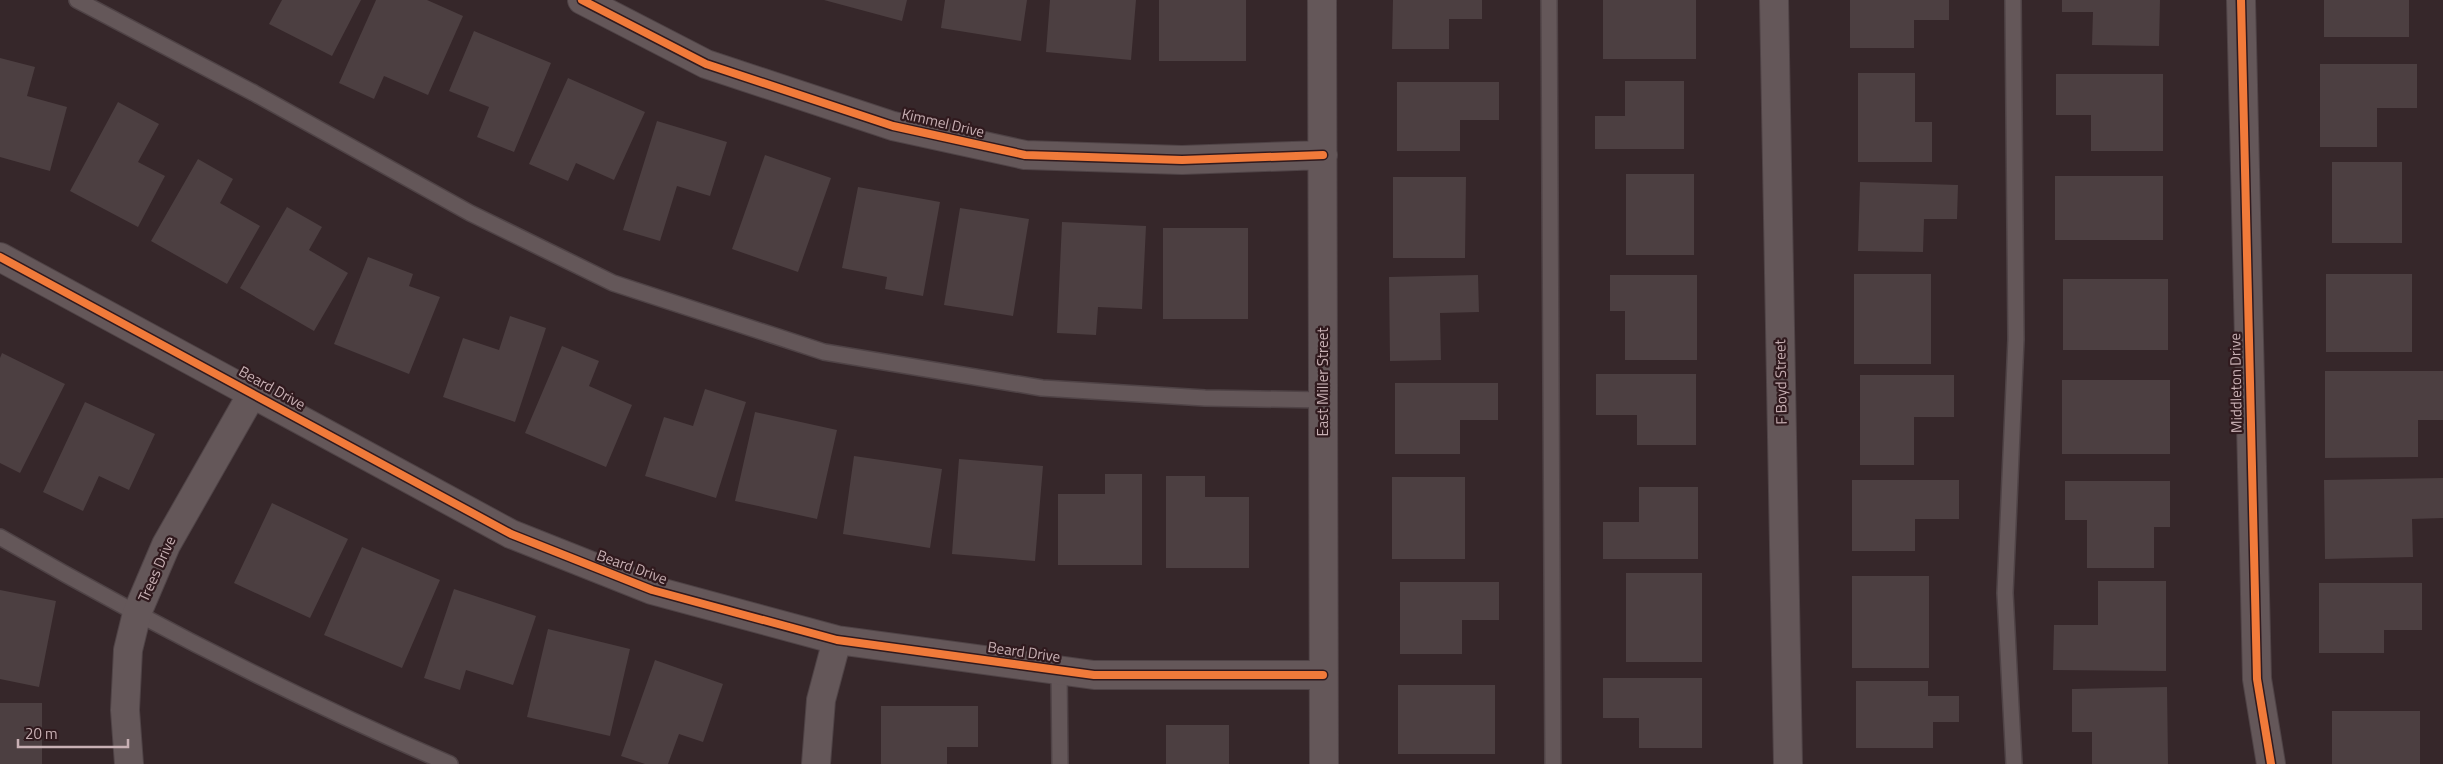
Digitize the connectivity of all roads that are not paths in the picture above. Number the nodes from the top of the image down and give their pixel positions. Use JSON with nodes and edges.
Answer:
{"nodes":[{"id":1,"x":77,"y":0,"type":"edge"},
{"id":2,"x":582,"y":0,"type":"edge"},
{"id":3,"x":1322,"y":0,"type":"edge"},
{"id":4,"x":1549,"y":0,"type":"edge"},
{"id":5,"x":1774,"y":0,"type":"edge"},
{"id":6,"x":2013,"y":0,"type":"edge"},
{"id":7,"x":2241,"y":0,"type":"edge"},
{"id":8,"x":1323,"y":155,"type":"junction"},
{"id":9,"x":0,"y":256,"type":"edge"},
{"id":10,"x":252,"y":394,"type":"junction"},
{"id":11,"x":1323,"y":400,"type":"junction"},
{"id":12,"x":0,"y":538,"type":"edge"},
{"id":13,"x":137,"y":613,"type":"junction"},
{"id":14,"x":837,"y":640,"type":"junction"},
{"id":15,"x":1059,"y":670,"type":"junction"},
{"id":16,"x":1323,"y":675,"type":"junction"},
{"id":17,"x":129,"y":764,"type":"edge"},
{"id":18,"x":450,"y":764,"type":"edge"},
{"id":19,"x":816,"y":764,"type":"edge"},
{"id":20,"x":1060,"y":764,"type":"edge"},
{"id":21,"x":1324,"y":764,"type":"edge"},
{"id":22,"x":1553,"y":764,"type":"edge"},
{"id":23,"x":1788,"y":764,"type":"edge"},
{"id":24,"x":2014,"y":764,"type":"edge"},
{"id":25,"x":2271,"y":764,"type":"edge"}],
"edges":[{"from":1,"to":11,"type":"lane"},
{"from":2,"to":8,"type":"street","name":"Kimmel Drive"},
{"from":3,"to":8,"type":"street","name":"East Miller Street"},
{"from":4,"to":22,"type":"lane"},
{"from":5,"to":23,"type":"street","name":"F Boyd Street"},
{"from":6,"to":24,"type":"lane"},
{"from":7,"to":25,"type":"street","name":"Middleton Drive"},
{"from":8,"to":11,"type":"street","name":"East Miller Street"},
{"from":9,"to":10,"type":"street","name":"Beard Drive"},
{"from":10,"to":13,"type":"street","name":"Trees Drive"},
{"from":10,"to":14,"type":"street","name":"Beard Drive"},
{"from":11,"to":16,"type":"street","name":"East Miller Street"},
{"from":12,"to":13,"type":"lane"},
{"from":13,"to":17,"type":"street","name":"Trees Drive"},
{"from":13,"to":18,"type":"lane"},
{"from":14,"to":15,"type":"street","name":"Beard Drive"},
{"from":14,"to":19,"type":"street"},
{"from":15,"to":16,"type":"street","name":"Beard Drive"},
{"from":15,"to":20,"type":"lane"},
{"from":16,"to":21,"type":"street","name":"East Miller Street"}]}
